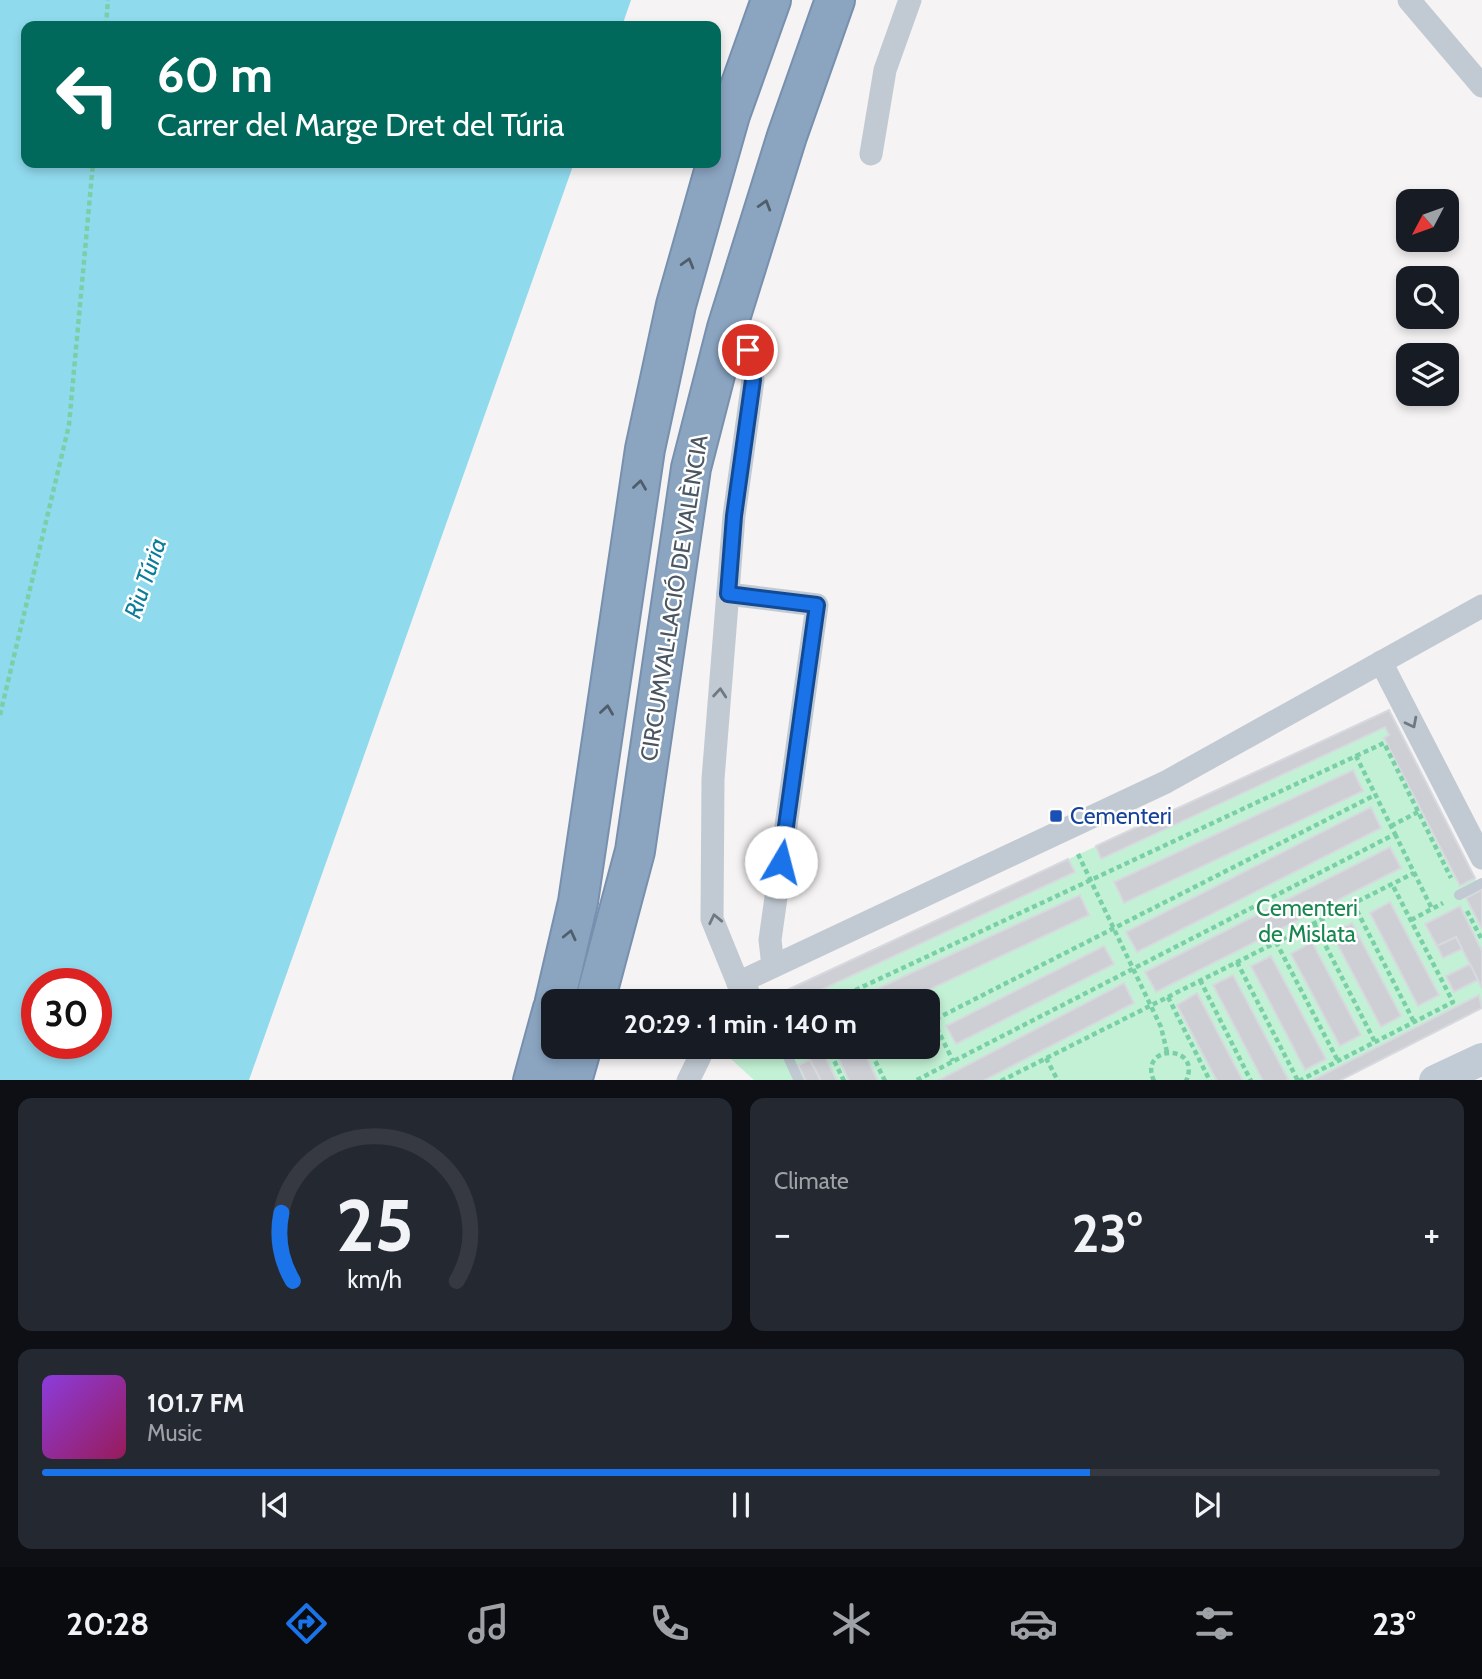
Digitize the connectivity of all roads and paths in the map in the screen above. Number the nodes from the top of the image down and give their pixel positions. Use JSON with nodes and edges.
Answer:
{"nodes":[{"id":1,"x":108,"y":0,"type":"edge"},
{"id":2,"x":771,"y":0,"type":"edge"},
{"id":3,"x":835,"y":0,"type":"edge"},
{"id":4,"x":910,"y":0,"type":"edge"},
{"id":5,"x":1409,"y":0,"type":"edge"},
{"id":6,"x":106,"y":21,"type":"edge"},
{"id":7,"x":1482,"y":86,"type":"edge"},
{"id":8,"x":721,"y":147,"type":"edge"},
{"id":9,"x":871,"y":154,"type":"dead end"},
{"id":10,"x":93,"y":168,"type":"edge"},
{"id":11,"x":715,"y":168,"type":"edge"},
{"id":12,"x":748,"y":350,"type":"dead end"},
{"id":13,"x":728,"y":594,"type":"junction"},
{"id":14,"x":1482,"y":606,"type":"edge"},
{"id":15,"x":1381,"y":662,"type":"junction"},
{"id":16,"x":0,"y":715,"type":"edge"},
{"id":17,"x":1356,"y":756,"type":"junction"},
{"id":18,"x":1375,"y":795,"type":"junction"},
{"id":19,"x":1418,"y":812,"type":"junction"},
{"id":20,"x":1391,"y":826,"type":"junction"},
{"id":21,"x":1395,"y":834,"type":"junction"},
{"id":22,"x":635,"y":851,"type":"junction"},
{"id":23,"x":1078,"y":854,"type":"dead end"},
{"id":24,"x":1482,"y":858,"type":"edge"},
{"id":25,"x":1414,"y":873,"type":"junction"},
{"id":26,"x":1090,"y":880,"type":"junction"},
{"id":27,"x":1482,"y":883,"type":"edge"},
{"id":28,"x":1392,"y":884,"type":"junction"},
{"id":29,"x":1460,"y":895,"type":"junction"},
{"id":30,"x":1353,"y":903,"type":"junction"},
{"id":31,"x":1432,"y":909,"type":"junction"},
{"id":32,"x":1410,"y":920,"type":"junction"},
{"id":33,"x":1314,"y":923,"type":"junction"},
{"id":34,"x":1113,"y":929,"type":"junction"},
{"id":35,"x":1482,"y":940,"type":"edge"},
{"id":36,"x":1276,"y":942,"type":"junction"},
{"id":37,"x":1237,"y":962,"type":"junction"},
{"id":38,"x":773,"y":966,"type":"junction"},
{"id":39,"x":1132,"y":969,"type":"junction"},
{"id":40,"x":1200,"y":980,"type":"junction"},
{"id":41,"x":738,"y":988,"type":"edge"},
{"id":42,"x":558,"y":989,"type":"edge"},
{"id":43,"x":598,"y":989,"type":"edge"},
{"id":44,"x":616,"y":989,"type":"edge"},
{"id":45,"x":863,"y":989,"type":"edge"},
{"id":46,"x":1168,"y":997,"type":"junction"},
{"id":47,"x":1149,"y":1006,"type":"junction"},
{"id":48,"x":940,"y":1016,"type":"edge"},
{"id":49,"x":1414,"y":1022,"type":"junction"},
{"id":50,"x":940,"y":1038,"type":"edge"},
{"id":51,"x":1375,"y":1042,"type":"junction"},
{"id":52,"x":541,"y":1051,"type":"edge"},
{"id":53,"x":1167,"y":1052,"type":"junction"},
{"id":54,"x":1046,"y":1058,"type":"junction"},
{"id":55,"x":578,"y":1059,"type":"edge"},
{"id":56,"x":604,"y":1059,"type":"edge"},
{"id":57,"x":698,"y":1059,"type":"edge"},
{"id":58,"x":789,"y":1059,"type":"edge"},
{"id":59,"x":834,"y":1059,"type":"edge"},
{"id":60,"x":874,"y":1059,"type":"edge"},
{"id":61,"x":1482,"y":1059,"type":"edge"},
{"id":62,"x":953,"y":1061,"type":"junction"},
{"id":63,"x":1338,"y":1061,"type":"junction"},
{"id":64,"x":533,"y":1080,"type":"edge"},
{"id":65,"x":572,"y":1080,"type":"edge"},
{"id":66,"x":601,"y":1080,"type":"edge"},
{"id":67,"x":688,"y":1080,"type":"edge"},
{"id":68,"x":799,"y":1080,"type":"edge"},
{"id":69,"x":844,"y":1080,"type":"edge"},
{"id":70,"x":885,"y":1080,"type":"edge"},
{"id":71,"x":915,"y":1080,"type":"edge"},
{"id":72,"x":1001,"y":1080,"type":"edge"},
{"id":73,"x":1058,"y":1080,"type":"edge"},
{"id":74,"x":1153,"y":1080,"type":"edge"},
{"id":75,"x":1186,"y":1080,"type":"edge"},
{"id":76,"x":1210,"y":1080,"type":"edge"},
{"id":77,"x":1251,"y":1080,"type":"edge"},
{"id":78,"x":1299,"y":1080,"type":"edge"},
{"id":79,"x":1435,"y":1080,"type":"edge"}],
"edges":[{"from":1,"to":6,"type":"path"},
{"from":8,"to":2,"type":"highway","one_way":true},
{"from":22,"to":3,"type":"highway","name":"CIRCUMVAL·LACIÓ DE VALÈNCIA","one_way":true},
{"from":4,"to":9,"type":"street"},
{"from":5,"to":7,"type":"street"},
{"from":10,"to":16,"type":"path"},
{"from":42,"to":11,"type":"highway","one_way":true},
{"from":12,"to":13,"type":"street"},
{"from":13,"to":38,"type":"street"},
{"from":41,"to":13,"type":"street","one_way":true},
{"from":14,"to":15,"type":"street"},
{"from":15,"to":24,"type":"street","one_way":true},
{"from":15,"to":38,"type":"street"},
{"from":17,"to":18,"type":"path"},
{"from":17,"to":19,"type":"path"},
{"from":17,"to":26,"type":"path"},
{"from":18,"to":20,"type":"path"},
{"from":18,"to":34,"type":"path"},
{"from":19,"to":20,"type":"path"},
{"from":19,"to":29,"type":"path"},
{"from":20,"to":21,"type":"path"},
{"from":21,"to":25,"type":"path"},
{"from":21,"to":39,"type":"path"},
{"from":22,"to":43,"type":"highway","name":"CIRCUMVAL·LACIÓ DE VALÈNCIA"},
{"from":22,"to":44,"type":"highway"},
{"from":23,"to":26,"type":"path"},
{"from":25,"to":28,"type":"path"},
{"from":25,"to":31,"type":"path"},
{"from":26,"to":34,"type":"path"},
{"from":26,"to":45,"type":"path"},
{"from":27,"to":29,"type":"lane"},
{"from":28,"to":30,"type":"path"},
{"from":28,"to":32,"type":"path"},
{"from":29,"to":31,"type":"path"},
{"from":29,"to":35,"type":"path"},
{"from":30,"to":33,"type":"path"},
{"from":30,"to":49,"type":"path"},
{"from":31,"to":32,"type":"path"},
{"from":32,"to":49,"type":"path"},
{"from":33,"to":36,"type":"path"},
{"from":33,"to":51,"type":"path"},
{"from":34,"to":39,"type":"path"},
{"from":34,"to":48,"type":"path"},
{"from":36,"to":37,"type":"path"},
{"from":36,"to":63,"type":"path"},
{"from":37,"to":40,"type":"path"},
{"from":37,"to":78,"type":"path"},
{"from":38,"to":41,"type":"street"},
{"from":39,"to":47,"type":"path"},
{"from":39,"to":62,"type":"path"},
{"from":40,"to":46,"type":"path"},
{"from":40,"to":77,"type":"path"},
{"from":46,"to":47,"type":"path"},
{"from":46,"to":76,"type":"path"},
{"from":47,"to":53,"type":"path"},
{"from":47,"to":54,"type":"path"},
{"from":49,"to":51,"type":"path"},
{"from":50,"to":62,"type":"path"},
{"from":51,"to":63,"type":"path"},
{"from":52,"to":64,"type":"highway"},
{"from":53,"to":74,"type":"path"},
{"from":53,"to":75,"type":"path"},
{"from":54,"to":72,"type":"path"},
{"from":54,"to":73,"type":"path"},
{"from":55,"to":65,"type":"highway"},
{"from":56,"to":66,"type":"highway"},
{"from":57,"to":67,"type":"street"},
{"from":58,"to":68,"type":"lane"},
{"from":59,"to":69,"type":"path"},
{"from":60,"to":70,"type":"path"},
{"from":61,"to":79,"type":"street"},
{"from":62,"to":71,"type":"path"},
{"from":63,"to":78,"type":"path"}]}
